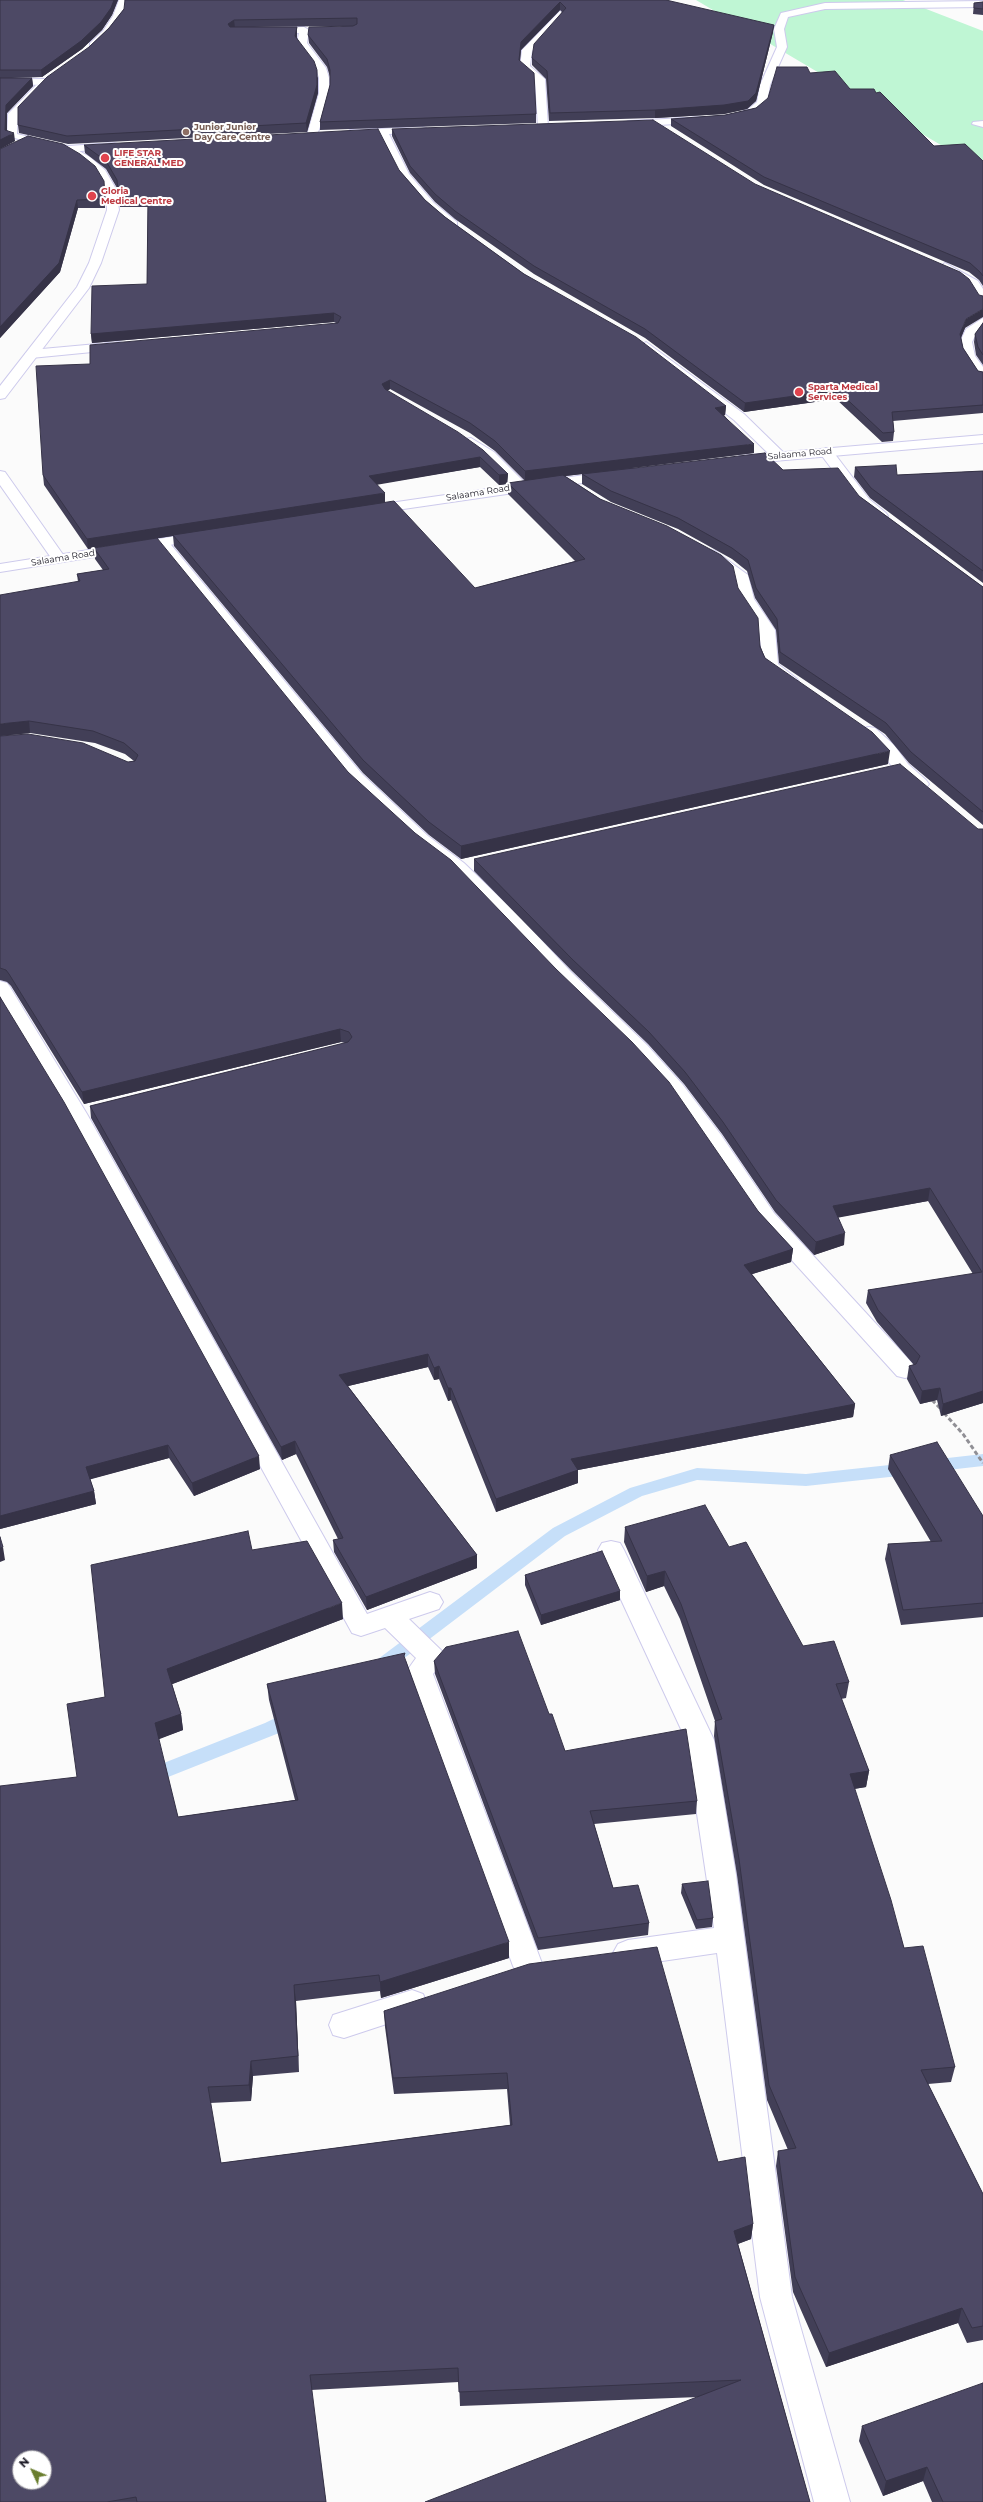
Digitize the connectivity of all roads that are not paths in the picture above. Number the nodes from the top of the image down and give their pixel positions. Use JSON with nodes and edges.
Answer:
{"nodes":[{"id":1,"x":123,"y":0,"type":"edge"},
{"id":2,"x":956,"y":1,"type":"edge"},
{"id":3,"x":809,"y":4,"type":"edge"},
{"id":4,"x":983,"y":4,"type":"edge"},
{"id":5,"x":560,"y":14,"type":"edge"},
{"id":6,"x":258,"y":31,"type":"edge"},
{"id":7,"x":86,"y":52,"type":"edge"},
{"id":8,"x":56,"y":74,"type":"edge"},
{"id":9,"x":0,"y":81,"type":"edge"},
{"id":10,"x":44,"y":82,"type":"junction"},
{"id":11,"x":655,"y":123,"type":"junction"},
{"id":12,"x":615,"y":124,"type":"edge"},
{"id":13,"x":544,"y":127,"type":"edge"},
{"id":14,"x":436,"y":130,"type":"edge"},
{"id":15,"x":383,"y":132,"type":"junction"},
{"id":16,"x":343,"y":134,"type":"edge"},
{"id":17,"x":0,"y":135,"type":"edge"},
{"id":18,"x":327,"y":135,"type":"edge"},
{"id":19,"x":672,"y":135,"type":"edge"},
{"id":20,"x":12,"y":136,"type":"junction"},
{"id":21,"x":26,"y":140,"type":"junction"},
{"id":22,"x":123,"y":146,"type":"edge"},
{"id":23,"x":13,"y":147,"type":"edge"},
{"id":24,"x":68,"y":149,"type":"junction"},
{"id":25,"x":461,"y":230,"type":"edge"},
{"id":26,"x":935,"y":262,"type":"edge"},
{"id":27,"x":983,"y":300,"type":"edge"},
{"id":28,"x":983,"y":322,"type":"edge"},
{"id":29,"x":634,"y":339,"type":"edge"},
{"id":30,"x":132,"y":345,"type":"edge"},
{"id":31,"x":31,"y":354,"type":"junction"},
{"id":32,"x":983,"y":376,"type":"edge"},
{"id":33,"x":0,"y":395,"type":"edge"},
{"id":34,"x":457,"y":433,"type":"edge"},
{"id":35,"x":983,"y":439,"type":"edge"},
{"id":36,"x":826,"y":452,"type":"junction"},
{"id":37,"x":779,"y":456,"type":"junction"},
{"id":38,"x":724,"y":462,"type":"edge"},
{"id":39,"x":629,"y":473,"type":"edge"},
{"id":40,"x":0,"y":475,"type":"edge"},
{"id":41,"x":566,"y":480,"type":"junction"},
{"id":42,"x":521,"y":487,"type":"junction"},
{"id":43,"x":583,"y":492,"type":"edge"},
{"id":44,"x":357,"y":512,"type":"edge"},
{"id":45,"x":890,"y":524,"type":"edge"},
{"id":46,"x":216,"y":534,"type":"edge"},
{"id":47,"x":162,"y":543,"type":"junction"},
{"id":48,"x":699,"y":548,"type":"edge"},
{"id":49,"x":59,"y":559,"type":"junction"},
{"id":50,"x":0,"y":568,"type":"edge"},
{"id":51,"x":804,"y":690,"type":"edge"},
{"id":52,"x":856,"y":723,"type":"edge"},
{"id":53,"x":902,"y":768,"type":"junction"},
{"id":54,"x":882,"y":772,"type":"edge"},
{"id":55,"x":932,"y":793,"type":"edge"},
{"id":56,"x":480,"y":862,"type":"edge"},
{"id":57,"x":458,"y":867,"type":"junction"},
{"id":58,"x":0,"y":987,"type":"edge"},
{"id":59,"x":99,"y":1108,"type":"edge"},
{"id":60,"x":77,"y":1114,"type":"junction"},
{"id":61,"x":905,"y":1370,"type":"road end"},
{"id":62,"x":611,"y":1550,"type":"dead end"},
{"id":63,"x":430,"y":1602,"type":"dead end"},
{"id":64,"x":396,"y":1622,"type":"junction"},
{"id":65,"x":730,"y":1939,"type":"junction"},
{"id":66,"x":598,"y":1956,"type":"edge"},
{"id":67,"x":529,"y":1967,"type":"edge"},
{"id":68,"x":440,"y":1994,"type":"edge"},
{"id":69,"x":344,"y":2026,"type":"dead end"},
{"id":70,"x":832,"y":2502,"type":"edge"}],
"edges":[{"from":1,"to":7,"type":"street"},
{"from":2,"to":3,"type":"street"},
{"from":2,"to":4,"type":"street"},
{"from":3,"to":11,"type":"street"},
{"from":5,"to":13,"type":"street"},
{"from":6,"to":18,"type":"street"},
{"from":8,"to":10,"type":"street"},
{"from":9,"to":10,"type":"street"},
{"from":10,"to":20,"type":"street"},
{"from":11,"to":12,"type":"street"},
{"from":11,"to":19,"type":"street"},
{"from":14,"to":15,"type":"street"},
{"from":15,"to":16,"type":"street"},
{"from":15,"to":25,"type":"street"},
{"from":17,"to":20,"type":"street"},
{"from":20,"to":21,"type":"street"},
{"from":21,"to":23,"type":"street"},
{"from":21,"to":24,"type":"street"},
{"from":22,"to":24,"type":"street"},
{"from":24,"to":31,"type":"street"},
{"from":26,"to":27,"type":"street"},
{"from":28,"to":32,"type":"street"},
{"from":29,"to":37,"type":"street"},
{"from":30,"to":31,"type":"street"},
{"from":31,"to":33,"type":"street"},
{"from":34,"to":42,"type":"street"},
{"from":35,"to":36,"type":"street","name":"Salaama Road"},
{"from":36,"to":37,"type":"street","name":"Salaama Road"},
{"from":36,"to":45,"type":"street"},
{"from":37,"to":38,"type":"street","name":"Salaama Road"},
{"from":39,"to":41,"type":"street","name":"Salaama Road"},
{"from":40,"to":49,"type":"street"},
{"from":41,"to":42,"type":"street","name":"Salaama Road"},
{"from":41,"to":43,"type":"street"},
{"from":42,"to":44,"type":"street","name":"Salaama Road"},
{"from":46,"to":47,"type":"street","name":"Salaama Road"},
{"from":47,"to":49,"type":"street","name":"Salaama Road"},
{"from":47,"to":57,"type":"street"},
{"from":48,"to":51,"type":"street"},
{"from":49,"to":50,"type":"street","name":"Salaama Road"},
{"from":52,"to":53,"type":"street"},
{"from":53,"to":54,"type":"street"},
{"from":53,"to":55,"type":"street"},
{"from":56,"to":57,"type":"street"},
{"from":57,"to":61,"type":"street"},
{"from":58,"to":60,"type":"street"},
{"from":59,"to":60,"type":"street"},
{"from":60,"to":64,"type":"street"},
{"from":62,"to":65,"type":"street"},
{"from":63,"to":64,"type":"street"},
{"from":64,"to":67,"type":"street"},
{"from":65,"to":66,"type":"street"},
{"from":65,"to":70,"type":"street"},
{"from":68,"to":69,"type":"street"}]}
